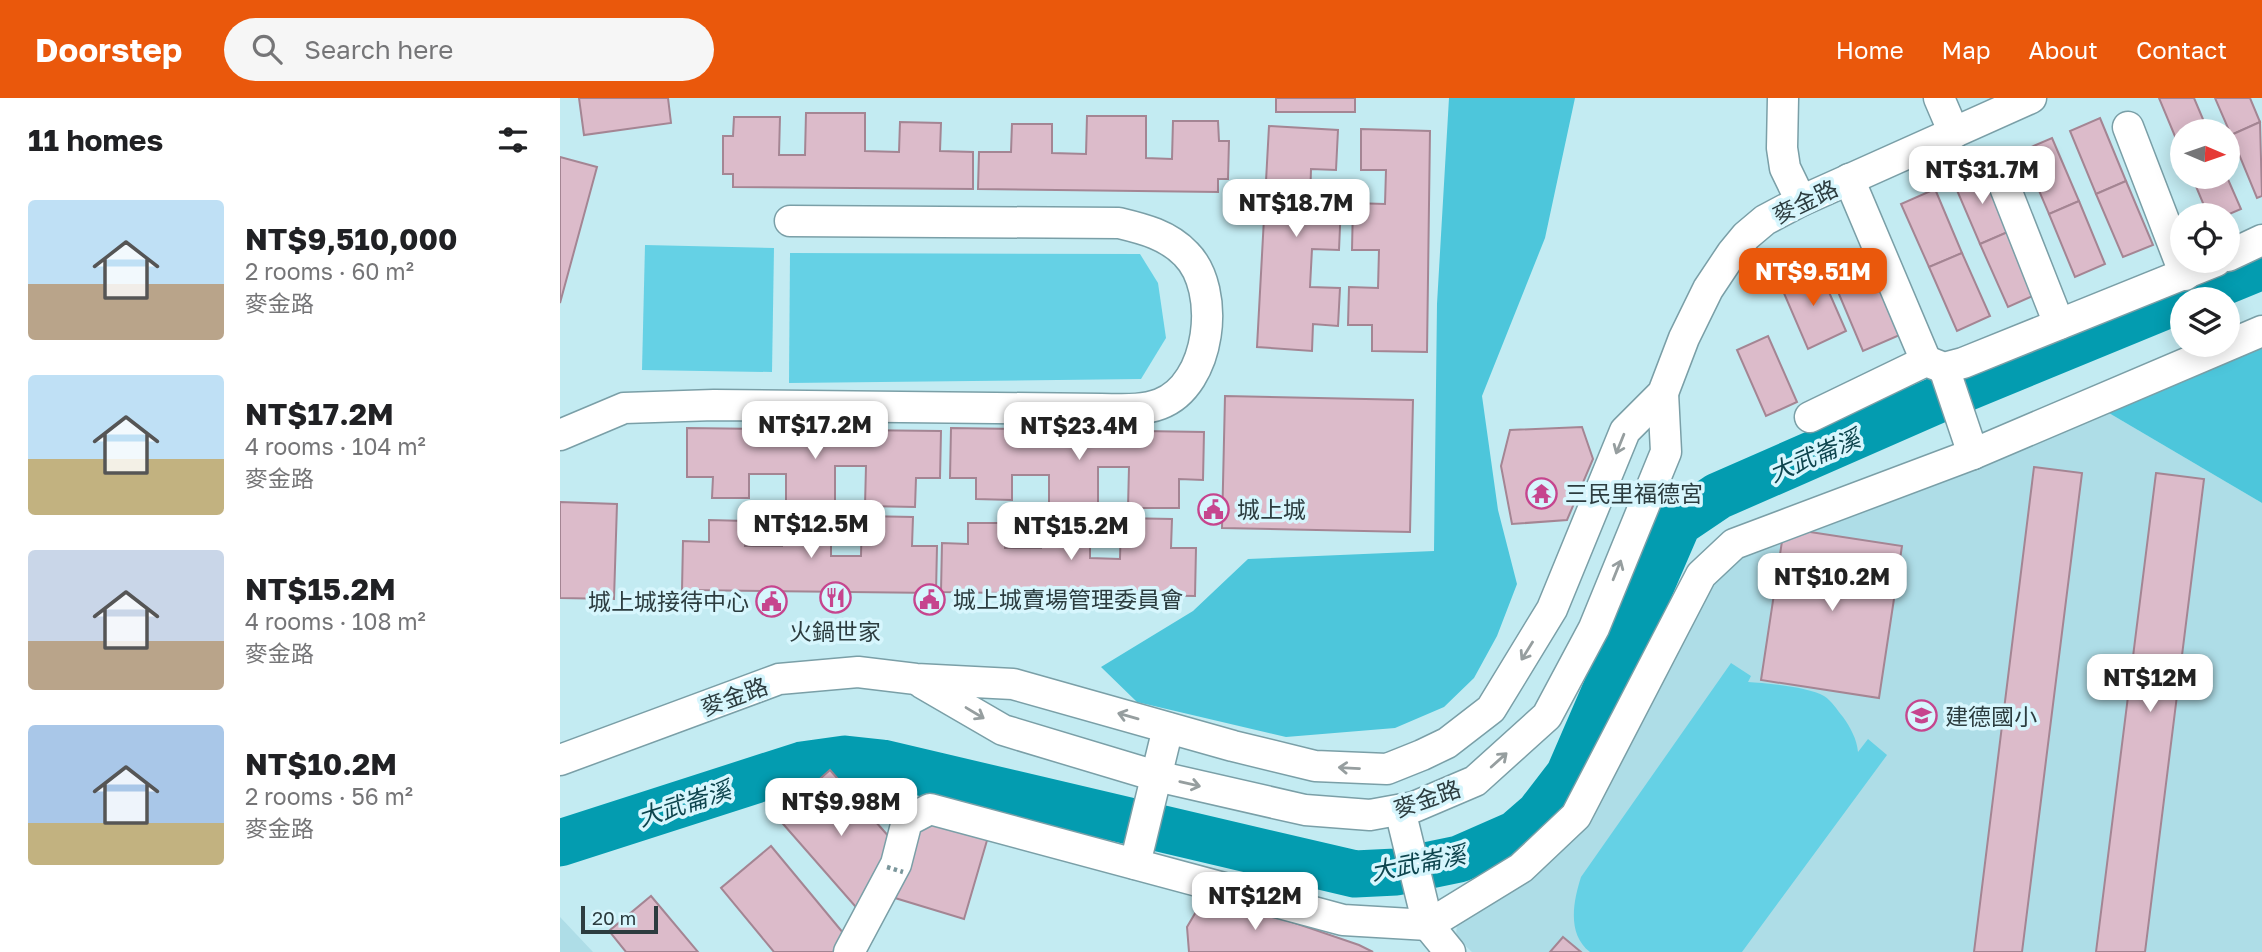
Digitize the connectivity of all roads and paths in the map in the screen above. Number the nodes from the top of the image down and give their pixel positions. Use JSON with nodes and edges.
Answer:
{"nodes":[{"id":1,"x":1783,"y":98,"type":"edge"},
{"id":2,"x":1939,"y":98,"type":"edge"},
{"id":3,"x":2031,"y":98,"type":"edge"},
{"id":4,"x":2127,"y":127,"type":"dead end"},
{"id":5,"x":1954,"y":133,"type":"junction"},
{"id":6,"x":2001,"y":177,"type":"dead end"},
{"id":7,"x":1849,"y":179,"type":"junction"},
{"id":8,"x":1801,"y":201,"type":"junction"},
{"id":9,"x":790,"y":221,"type":"dead end"},
{"id":10,"x":2262,"y":240,"type":"edge"},
{"id":11,"x":2240,"y":250,"type":"edge"},
{"id":12,"x":2189,"y":273,"type":"edge"},
{"id":13,"x":2185,"y":275,"type":"junction"},
{"id":14,"x":2059,"y":324,"type":"junction"},
{"id":15,"x":2262,"y":331,"type":"edge"},
{"id":16,"x":1935,"y":365,"type":"junction"},
{"id":17,"x":1663,"y":393,"type":"junction"},
{"id":18,"x":1810,"y":416,"type":"dead end"},
{"id":19,"x":560,"y":435,"type":"edge"},
{"id":20,"x":1973,"y":454,"type":"junction"},
{"id":21,"x":916,"y":679,"type":"junction"},
{"id":22,"x":1168,"y":728,"type":"junction"},
{"id":23,"x":560,"y":760,"type":"edge"},
{"id":24,"x":1156,"y":776,"type":"junction"},
{"id":25,"x":1402,"y":819,"type":"junction"},
{"id":26,"x":1135,"y":864,"type":"junction"},
{"id":27,"x":887,"y":867,"type":"dead end"},
{"id":28,"x":903,"y":872,"type":"dead end"},
{"id":29,"x":1425,"y":913,"type":"junction"},
{"id":30,"x":849,"y":952,"type":"edge"},
{"id":31,"x":1450,"y":952,"type":"edge"}],
"edges":[{"from":1,"to":8,"type":"street"},
{"from":2,"to":5,"type":"street"},
{"from":3,"to":5,"type":"street","name":"麥金路"},
{"from":4,"to":13,"type":"street"},
{"from":5,"to":7,"type":"street","name":"麥金路"},
{"from":6,"to":14,"type":"street"},
{"from":7,"to":8,"type":"street","name":"麥金路"},
{"from":7,"to":16,"type":"street"},
{"from":8,"to":17,"type":"street","name":"麥金路"},
{"from":9,"to":19,"type":"street"},
{"from":10,"to":11,"type":"street"},
{"from":12,"to":13,"type":"street"},
{"from":13,"to":14,"type":"street"},
{"from":14,"to":16,"type":"street"},
{"from":15,"to":20,"type":"street"},
{"from":16,"to":18,"type":"street"},
{"from":16,"to":20,"type":"street"},
{"from":17,"to":22,"type":"street","name":"麥金路","one_way":true},
{"from":25,"to":17,"type":"street","name":"麥金路","one_way":true},
{"from":20,"to":29,"type":"street"},
{"from":22,"to":21,"type":"street","name":"麥金路","one_way":true},
{"from":21,"to":23,"type":"street","name":"麥金路"},
{"from":21,"to":24,"type":"street","name":"麥金路","one_way":true},
{"from":22,"to":24,"type":"street"},
{"from":24,"to":25,"type":"street","name":"麥金路","one_way":true},
{"from":24,"to":26,"type":"street"},
{"from":25,"to":29,"type":"street"},
{"from":26,"to":29,"type":"street"},
{"from":26,"to":30,"type":"street"},
{"from":27,"to":28,"type":"path","bridge":true},
{"from":29,"to":31,"type":"street"}]}
